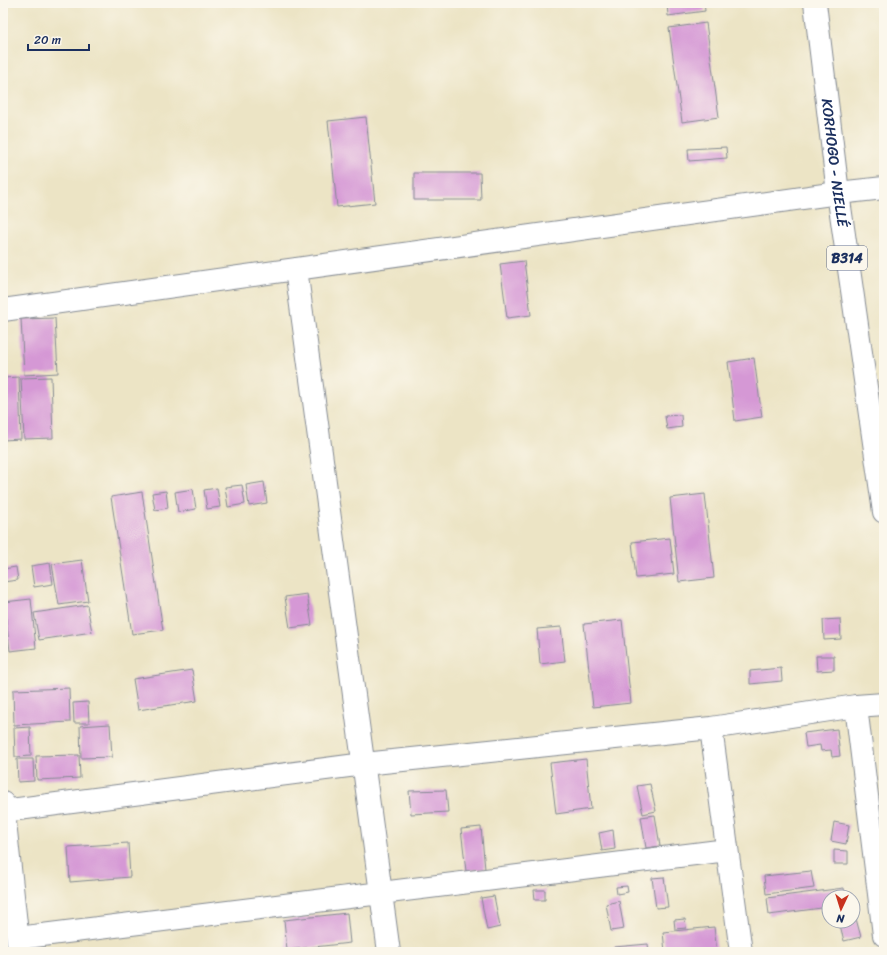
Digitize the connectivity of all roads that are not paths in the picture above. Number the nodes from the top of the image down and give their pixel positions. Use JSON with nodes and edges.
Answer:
{"nodes":[{"id":1,"x":815,"y":3,"type":"edge"},
{"id":2,"x":884,"y":188,"type":"edge"},
{"id":3,"x":838,"y":193,"type":"junction"},
{"id":4,"x":296,"y":269,"type":"junction"},
{"id":5,"x":3,"y":310,"type":"edge"},
{"id":6,"x":884,"y":512,"type":"edge"},
{"id":7,"x":884,"y":704,"type":"edge"},
{"id":8,"x":856,"y":706,"type":"junction"},
{"id":9,"x":711,"y":728,"type":"junction"},
{"id":10,"x":364,"y":764,"type":"junction"},
{"id":11,"x":3,"y":808,"type":"edge"},
{"id":12,"x":727,"y":850,"type":"junction"},
{"id":13,"x":382,"y":893,"type":"junction"},
{"id":14,"x":884,"y":935,"type":"edge"},
{"id":15,"x":18,"y":945,"type":"edge"},
{"id":16,"x":389,"y":952,"type":"edge"},
{"id":17,"x":741,"y":952,"type":"edge"}],
"edges":[{"from":1,"to":3,"type":"street","name":"KORHOGO - NIELLÉ","number":"B314"},
{"from":2,"to":3,"type":"street"},
{"from":3,"to":4,"type":"street"},
{"from":3,"to":6,"type":"street","name":"KORHOGO - NIELLÉ","number":"B314"},
{"from":4,"to":5,"type":"street"},
{"from":4,"to":10,"type":"street"},
{"from":7,"to":8,"type":"street"},
{"from":8,"to":9,"type":"street"},
{"from":8,"to":14,"type":"street"},
{"from":9,"to":10,"type":"street"},
{"from":9,"to":12,"type":"street"},
{"from":10,"to":11,"type":"street"},
{"from":10,"to":13,"type":"street"},
{"from":11,"to":15,"type":"street"},
{"from":12,"to":13,"type":"street"},
{"from":12,"to":17,"type":"street"},
{"from":13,"to":15,"type":"street"},
{"from":13,"to":16,"type":"street"}]}
